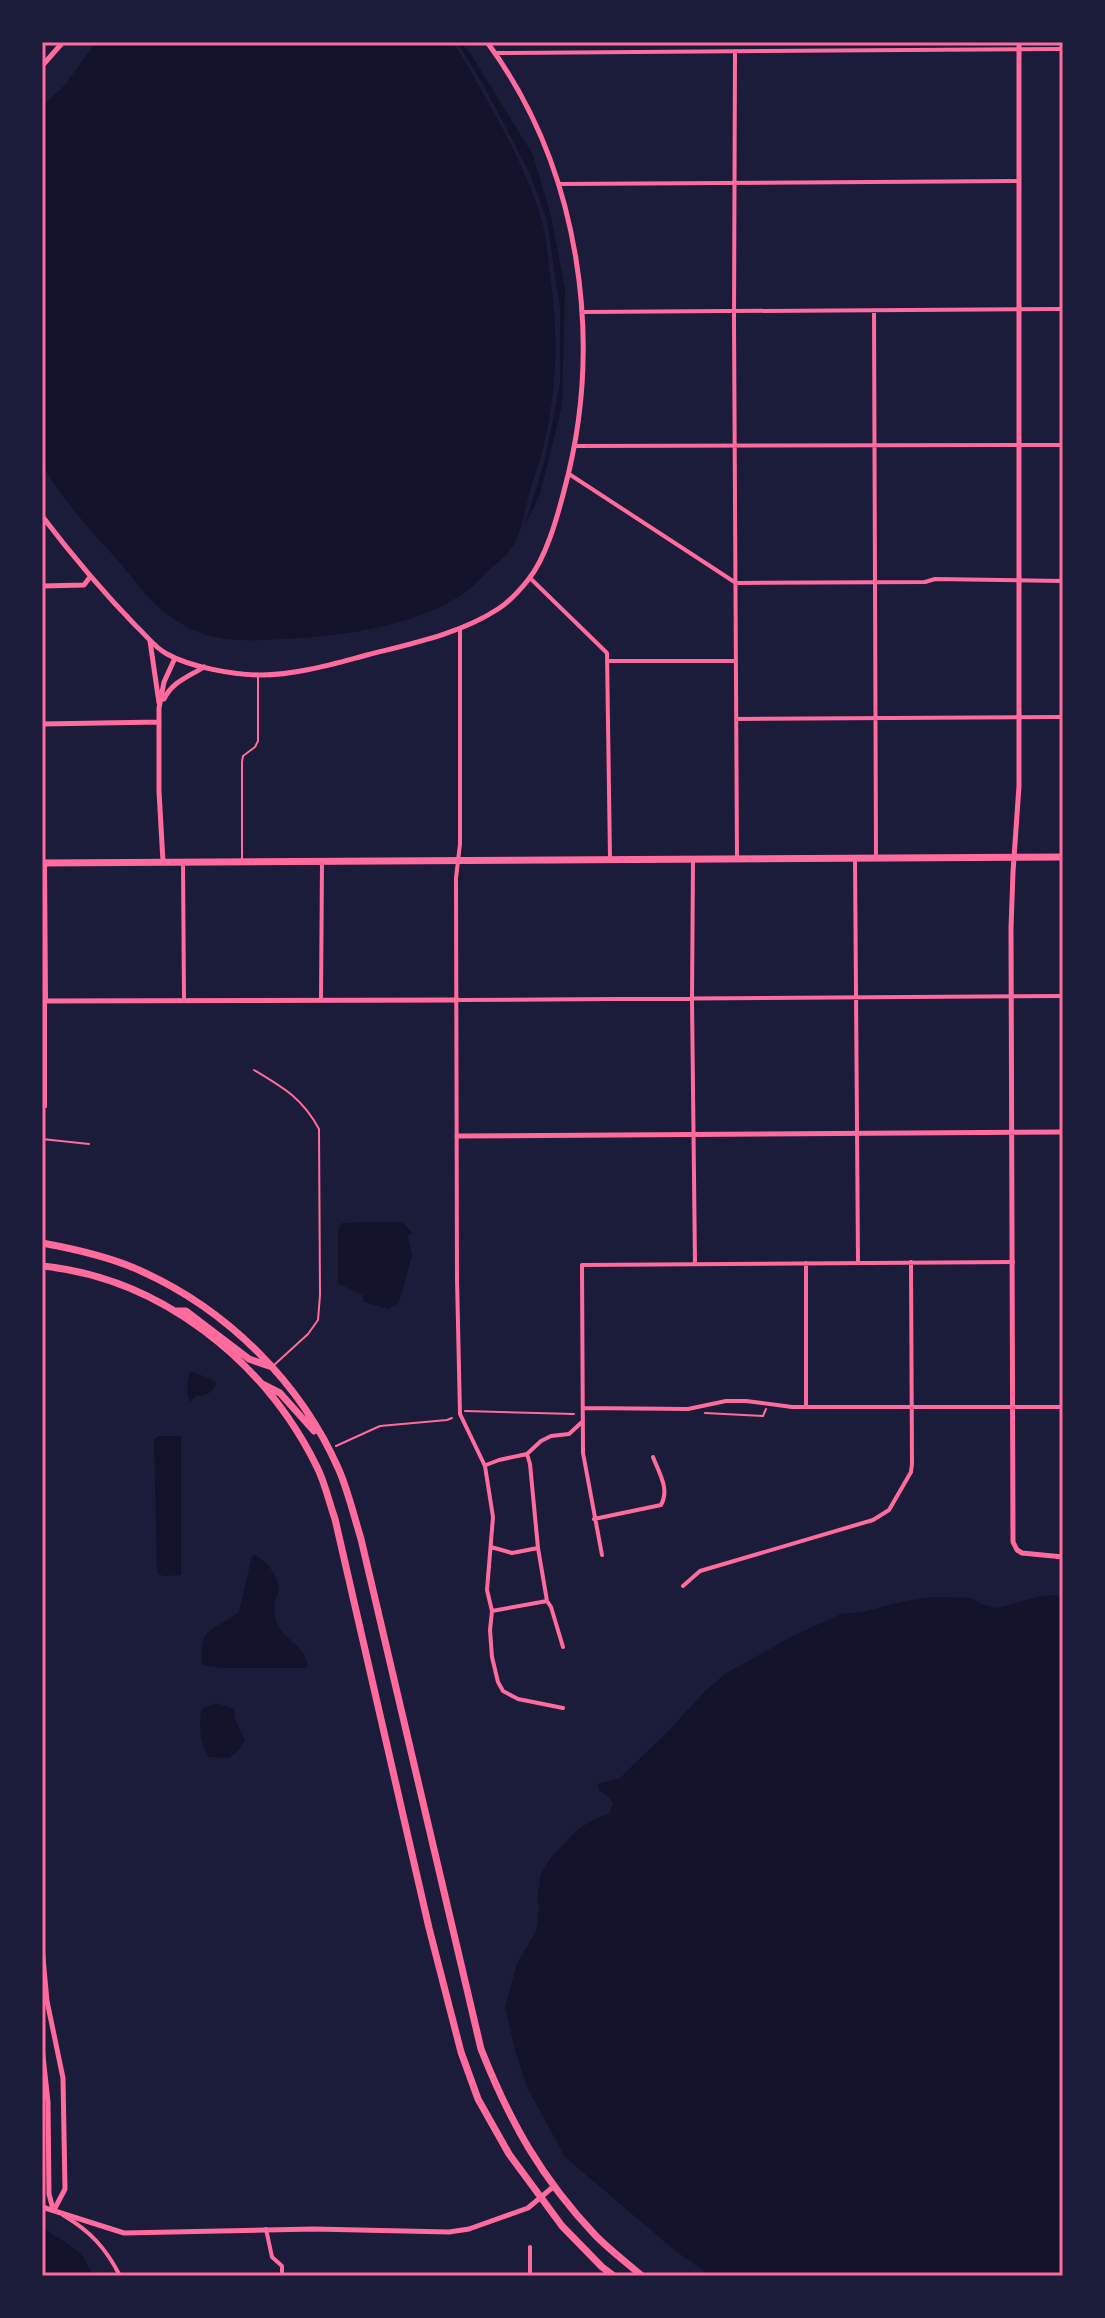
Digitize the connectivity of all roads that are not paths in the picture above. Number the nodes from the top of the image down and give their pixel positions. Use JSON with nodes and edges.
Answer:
{"nodes":[{"id":1,"x":63,"y":42,"type":"edge"},
{"id":2,"x":487,"y":42,"type":"edge"},
{"id":3,"x":1019,"y":45,"type":"edge"},
{"id":4,"x":1063,"y":49,"type":"edge"},
{"id":5,"x":735,"y":51,"type":"junction"},
{"id":6,"x":495,"y":53,"type":"junction"},
{"id":7,"x":42,"y":66,"type":"edge"},
{"id":8,"x":1018,"y":181,"type":"junction"},
{"id":9,"x":734,"y":182,"type":"junction"},
{"id":10,"x":558,"y":184,"type":"junction"},
{"id":11,"x":1063,"y":309,"type":"edge"},
{"id":12,"x":874,"y":310,"type":"junction"},
{"id":13,"x":1018,"y":310,"type":"junction"},
{"id":14,"x":734,"y":311,"type":"junction"},
{"id":15,"x":582,"y":312,"type":"junction"},
{"id":16,"x":1063,"y":445,"type":"edge"},
{"id":17,"x":574,"y":446,"type":"junction"},
{"id":18,"x":735,"y":446,"type":"junction"},
{"id":19,"x":874,"y":446,"type":"junction"},
{"id":20,"x":1018,"y":446,"type":"junction"},
{"id":21,"x":569,"y":474,"type":"junction"},
{"id":22,"x":42,"y":516,"type":"edge"},
{"id":23,"x":90,"y":577,"type":"junction"},
{"id":24,"x":530,"y":578,"type":"junction"},
{"id":25,"x":1019,"y":580,"type":"junction"},
{"id":26,"x":1063,"y":581,"type":"edge"},
{"id":27,"x":874,"y":582,"type":"junction"},
{"id":28,"x":736,"y":583,"type":"junction"},
{"id":29,"x":42,"y":586,"type":"edge"},
{"id":30,"x":460,"y":628,"type":"junction"},
{"id":31,"x":150,"y":639,"type":"junction"},
{"id":32,"x":175,"y":658,"type":"junction"},
{"id":33,"x":607,"y":661,"type":"junction"},
{"id":34,"x":736,"y":661,"type":"junction"},
{"id":35,"x":204,"y":667,"type":"junction"},
{"id":36,"x":258,"y":675,"type":"junction"},
{"id":37,"x":160,"y":708,"type":"junction"},
{"id":38,"x":1063,"y":717,"type":"edge"},
{"id":39,"x":1018,"y":718,"type":"junction"},
{"id":40,"x":736,"y":719,"type":"junction"},
{"id":41,"x":875,"y":719,"type":"junction"},
{"id":42,"x":159,"y":722,"type":"junction"},
{"id":43,"x":42,"y":724,"type":"edge"},
{"id":44,"x":1063,"y":857,"type":"edge"},
{"id":45,"x":855,"y":858,"type":"junction"},
{"id":46,"x":876,"y":858,"type":"junction"},
{"id":47,"x":1015,"y":858,"type":"junction"},
{"id":48,"x":693,"y":859,"type":"junction"},
{"id":49,"x":737,"y":859,"type":"junction"},
{"id":50,"x":460,"y":861,"type":"junction"},
{"id":51,"x":610,"y":861,"type":"junction"},
{"id":52,"x":163,"y":862,"type":"junction"},
{"id":53,"x":183,"y":862,"type":"junction"},
{"id":54,"x":242,"y":862,"type":"junction"},
{"id":55,"x":322,"y":862,"type":"junction"},
{"id":56,"x":44,"y":863,"type":"edge"},
{"id":57,"x":1011,"y":996,"type":"junction"},
{"id":58,"x":1063,"y":996,"type":"edge"},
{"id":59,"x":856,"y":998,"type":"junction"},
{"id":60,"x":321,"y":1000,"type":"junction"},
{"id":61,"x":458,"y":1000,"type":"junction"},
{"id":62,"x":692,"y":1000,"type":"junction"},
{"id":63,"x":44,"y":1001,"type":"edge"},
{"id":64,"x":184,"y":1001,"type":"junction"},
{"id":65,"x":254,"y":1070,"type":"dead end"},
{"id":66,"x":46,"y":1107,"type":"dead end"},
{"id":67,"x":1012,"y":1132,"type":"junction"},
{"id":68,"x":1063,"y":1132,"type":"edge"},
{"id":69,"x":857,"y":1133,"type":"junction"},
{"id":70,"x":694,"y":1134,"type":"junction"},
{"id":71,"x":457,"y":1136,"type":"junction"},
{"id":72,"x":42,"y":1139,"type":"edge"},
{"id":73,"x":89,"y":1144,"type":"dead end"},
{"id":74,"x":42,"y":1243,"type":"edge"},
{"id":75,"x":858,"y":1262,"type":"junction"},
{"id":76,"x":911,"y":1262,"type":"junction"},
{"id":77,"x":1013,"y":1262,"type":"junction"},
{"id":78,"x":806,"y":1263,"type":"junction"},
{"id":79,"x":695,"y":1264,"type":"junction"},
{"id":80,"x":42,"y":1266,"type":"edge"},
{"id":81,"x":177,"y":1311,"type":"junction"},
{"id":82,"x":273,"y":1367,"type":"junction"},
{"id":83,"x":259,"y":1382,"type":"junction"},
{"id":84,"x":806,"y":1406,"type":"junction"},
{"id":85,"x":913,"y":1407,"type":"junction"},
{"id":86,"x":1013,"y":1407,"type":"junction"},
{"id":87,"x":1063,"y":1407,"type":"edge"},
{"id":88,"x":583,"y":1412,"type":"junction"},
{"id":89,"x":582,"y":1422,"type":"junction"},
{"id":90,"x":322,"y":1438,"type":"junction"},
{"id":91,"x":527,"y":1454,"type":"junction"},
{"id":92,"x":653,"y":1457,"type":"dead end"},
{"id":93,"x":485,"y":1466,"type":"junction"},
{"id":94,"x":594,"y":1519,"type":"junction"},
{"id":95,"x":491,"y":1547,"type":"junction"},
{"id":96,"x":538,"y":1548,"type":"junction"},
{"id":97,"x":602,"y":1555,"type":"dead end"},
{"id":98,"x":1063,"y":1557,"type":"edge"},
{"id":99,"x":683,"y":1586,"type":"dead end"},
{"id":100,"x":547,"y":1601,"type":"junction"},
{"id":101,"x":492,"y":1611,"type":"junction"},
{"id":102,"x":563,"y":1647,"type":"dead end"},
{"id":103,"x":563,"y":1708,"type":"dead end"},
{"id":104,"x":42,"y":1947,"type":"edge"},
{"id":105,"x":42,"y":2047,"type":"edge"},
{"id":106,"x":553,"y":2187,"type":"junction"},
{"id":107,"x":541,"y":2198,"type":"junction"},
{"id":108,"x":42,"y":2207,"type":"edge"},
{"id":109,"x":54,"y":2210,"type":"junction"},
{"id":110,"x":266,"y":2229,"type":"junction"},
{"id":111,"x":530,"y":2247,"type":"dead end"},
{"id":112,"x":120,"y":2276,"type":"edge"},
{"id":113,"x":282,"y":2276,"type":"edge"},
{"id":114,"x":530,"y":2276,"type":"edge"},
{"id":115,"x":614,"y":2276,"type":"edge"},
{"id":116,"x":642,"y":2276,"type":"edge"}],
"edges":[{"from":1,"to":7,"type":"street"},
{"from":2,"to":6,"type":"street"},
{"from":3,"to":4,"type":"street"},
{"from":3,"to":5,"type":"street"},
{"from":3,"to":8,"type":"street"},
{"from":5,"to":6,"type":"street"},
{"from":5,"to":9,"type":"street"},
{"from":6,"to":10,"type":"street"},
{"from":8,"to":9,"type":"street"},
{"from":8,"to":13,"type":"street"},
{"from":9,"to":10,"type":"street"},
{"from":9,"to":14,"type":"street"},
{"from":10,"to":15,"type":"street"},
{"from":11,"to":13,"type":"street"},
{"from":12,"to":13,"type":"street"},
{"from":12,"to":14,"type":"street"},
{"from":12,"to":19,"type":"street"},
{"from":13,"to":20,"type":"street"},
{"from":14,"to":15,"type":"street"},
{"from":14,"to":18,"type":"street"},
{"from":15,"to":17,"type":"street"},
{"from":16,"to":20,"type":"street"},
{"from":17,"to":18,"type":"street"},
{"from":17,"to":21,"type":"street"},
{"from":18,"to":19,"type":"street"},
{"from":18,"to":28,"type":"street"},
{"from":19,"to":20,"type":"street"},
{"from":19,"to":27,"type":"street"},
{"from":20,"to":25,"type":"street"},
{"from":21,"to":24,"type":"street"},
{"from":21,"to":28,"type":"street"},
{"from":22,"to":23,"type":"street"},
{"from":23,"to":29,"type":"street"},
{"from":23,"to":31,"type":"street"},
{"from":24,"to":30,"type":"street"},
{"from":24,"to":33,"type":"street"},
{"from":25,"to":26,"type":"street"},
{"from":25,"to":27,"type":"street"},
{"from":25,"to":39,"type":"street"},
{"from":27,"to":28,"type":"street"},
{"from":27,"to":41,"type":"street"},
{"from":28,"to":34,"type":"street"},
{"from":30,"to":36,"type":"street"},
{"from":30,"to":50,"type":"street"},
{"from":31,"to":32,"type":"street"},
{"from":31,"to":37,"type":"street"},
{"from":32,"to":35,"type":"street"},
{"from":32,"to":37,"type":"street"},
{"from":33,"to":34,"type":"street"},
{"from":33,"to":51,"type":"street"},
{"from":34,"to":40,"type":"street"},
{"from":35,"to":36,"type":"street"},
{"from":35,"to":37,"type":"street"},
{"from":36,"to":54,"type":"lane"},
{"from":37,"to":42,"type":"street"},
{"from":38,"to":39,"type":"street"},
{"from":39,"to":41,"type":"street"},
{"from":39,"to":47,"type":"street"},
{"from":40,"to":41,"type":"street"},
{"from":40,"to":49,"type":"street"},
{"from":41,"to":46,"type":"street"},
{"from":42,"to":43,"type":"street"},
{"from":42,"to":52,"type":"street"},
{"from":44,"to":47,"type":"main road"},
{"from":45,"to":46,"type":"main road"},
{"from":45,"to":49,"type":"main road"},
{"from":45,"to":59,"type":"street"},
{"from":46,"to":47,"type":"main road"},
{"from":47,"to":57,"type":"street"},
{"from":48,"to":49,"type":"main road"},
{"from":48,"to":51,"type":"main road"},
{"from":48,"to":62,"type":"street"},
{"from":50,"to":51,"type":"main road"},
{"from":50,"to":55,"type":"main road"},
{"from":50,"to":61,"type":"street"},
{"from":52,"to":53,"type":"main road"},
{"from":52,"to":56,"type":"main road"},
{"from":53,"to":54,"type":"main road"},
{"from":53,"to":64,"type":"street"},
{"from":54,"to":55,"type":"main road"},
{"from":55,"to":60,"type":"street"},
{"from":56,"to":63,"type":"street"},
{"from":57,"to":58,"type":"street"},
{"from":57,"to":59,"type":"street"},
{"from":57,"to":67,"type":"street"},
{"from":59,"to":62,"type":"street"},
{"from":59,"to":69,"type":"street"},
{"from":60,"to":61,"type":"street"},
{"from":60,"to":64,"type":"street"},
{"from":61,"to":62,"type":"street"},
{"from":61,"to":71,"type":"street"},
{"from":62,"to":70,"type":"street"},
{"from":63,"to":64,"type":"street"},
{"from":63,"to":66,"type":"lane"},
{"from":65,"to":82,"type":"lane"},
{"from":67,"to":68,"type":"street"},
{"from":67,"to":69,"type":"street"},
{"from":67,"to":77,"type":"street"},
{"from":69,"to":70,"type":"street"},
{"from":69,"to":75,"type":"street"},
{"from":70,"to":71,"type":"street"},
{"from":70,"to":79,"type":"street"},
{"from":71,"to":93,"type":"street"},
{"from":72,"to":73,"type":"lane"},
{"from":74,"to":82,"type":"main road"},
{"from":75,"to":76,"type":"street"},
{"from":75,"to":78,"type":"street"},
{"from":76,"to":77,"type":"street"},
{"from":76,"to":85,"type":"street"},
{"from":77,"to":86,"type":"street"},
{"from":78,"to":79,"type":"street"},
{"from":78,"to":84,"type":"street"},
{"from":79,"to":88,"type":"street"},
{"from":80,"to":81,"type":"main road"},
{"from":81,"to":82,"type":"main road"},
{"from":81,"to":83,"type":"main road"},
{"from":82,"to":90,"type":"main road"},
{"from":83,"to":90,"type":"main road"},
{"from":83,"to":107,"type":"main road"},
{"from":84,"to":85,"type":"street"},
{"from":84,"to":88,"type":"street"},
{"from":85,"to":86,"type":"street"},
{"from":85,"to":99,"type":"street"},
{"from":86,"to":87,"type":"street"},
{"from":86,"to":98,"type":"street"},
{"from":88,"to":89,"type":"street"},
{"from":89,"to":91,"type":"street"},
{"from":89,"to":94,"type":"street"},
{"from":90,"to":106,"type":"main road"},
{"from":91,"to":93,"type":"street"},
{"from":91,"to":96,"type":"street"},
{"from":92,"to":94,"type":"street"},
{"from":93,"to":95,"type":"street"},
{"from":94,"to":97,"type":"street"},
{"from":95,"to":96,"type":"street"},
{"from":95,"to":101,"type":"street"},
{"from":96,"to":100,"type":"street"},
{"from":100,"to":101,"type":"street"},
{"from":100,"to":102,"type":"street"},
{"from":101,"to":103,"type":"street"},
{"from":104,"to":109,"type":"street"},
{"from":105,"to":109,"type":"street"},
{"from":106,"to":107,"type":"street"},
{"from":106,"to":116,"type":"main road"},
{"from":107,"to":110,"type":"street"},
{"from":107,"to":115,"type":"main road"},
{"from":108,"to":109,"type":"street"},
{"from":109,"to":110,"type":"street"},
{"from":109,"to":112,"type":"street"},
{"from":110,"to":113,"type":"street"},
{"from":111,"to":114,"type":"street"}]}
